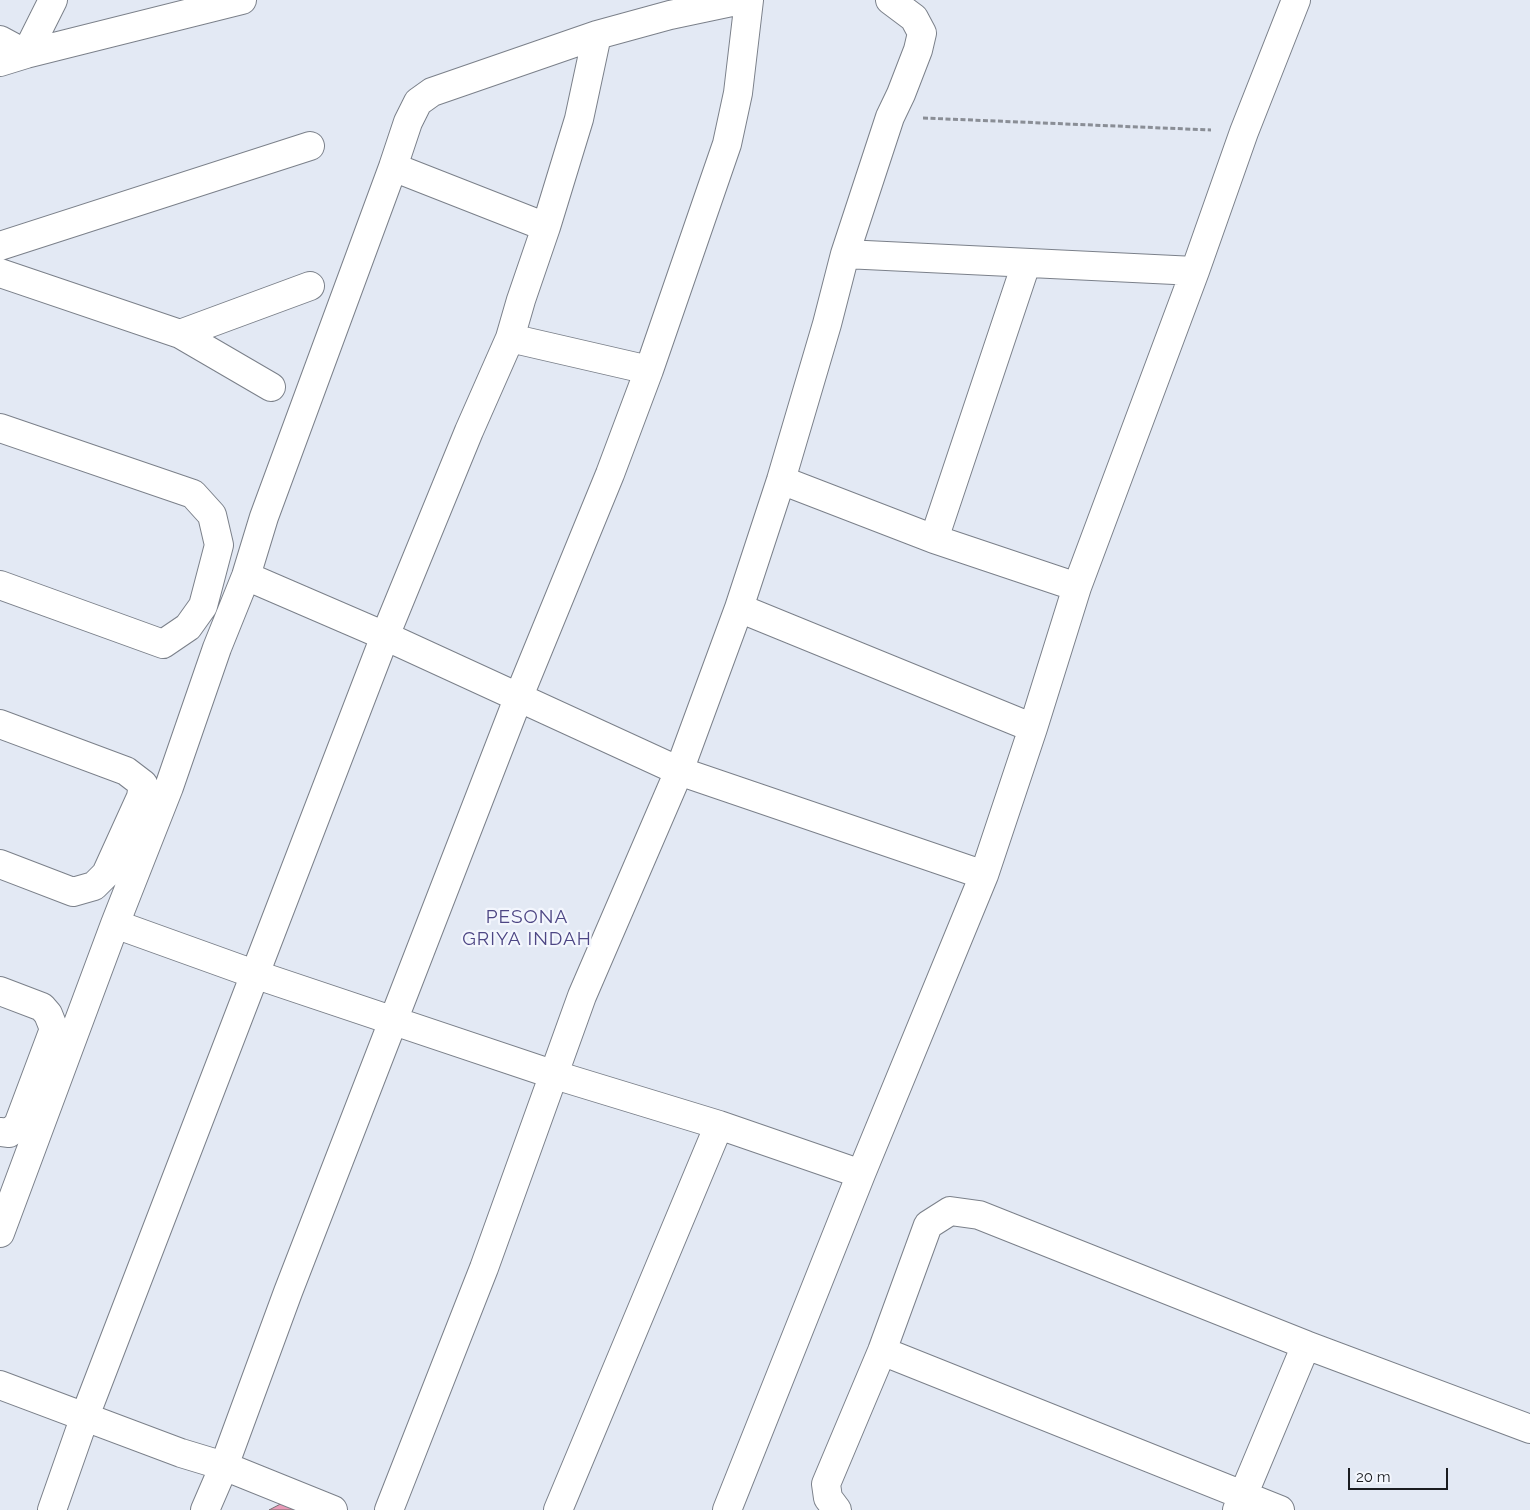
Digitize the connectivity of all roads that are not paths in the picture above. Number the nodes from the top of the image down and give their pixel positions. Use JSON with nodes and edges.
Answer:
{"nodes":[{"id":1,"x":53,"y":0,"type":"edge"},
{"id":2,"x":242,"y":0,"type":"edge"},
{"id":3,"x":741,"y":0,"type":"edge"},
{"id":4,"x":749,"y":0,"type":"edge"},
{"id":5,"x":890,"y":0,"type":"edge"},
{"id":6,"x":1296,"y":0,"type":"edge"},
{"id":7,"x":597,"y":35,"type":"junction"},
{"id":8,"x":0,"y":40,"type":"edge"},
{"id":9,"x":26,"y":54,"type":"junction"},
{"id":10,"x":0,"y":62,"type":"edge"},
{"id":11,"x":310,"y":146,"type":"dead end"},
{"id":12,"x":393,"y":167,"type":"junction"},
{"id":13,"x":546,"y":227,"type":"junction"},
{"id":14,"x":0,"y":246,"type":"edge"},
{"id":15,"x":845,"y":254,"type":"junction"},
{"id":16,"x":1026,"y":264,"type":"junction"},
{"id":17,"x":1195,"y":271,"type":"junction"},
{"id":18,"x":0,"y":274,"type":"edge"},
{"id":19,"x":310,"y":286,"type":"dead end"},
{"id":20,"x":180,"y":334,"type":"junction"},
{"id":21,"x":510,"y":338,"type":"junction"},
{"id":22,"x":649,"y":370,"type":"junction"},
{"id":23,"x":271,"y":387,"type":"dead end"},
{"id":24,"x":0,"y":428,"type":"edge"},
{"id":25,"x":780,"y":480,"type":"junction"},
{"id":26,"x":934,"y":539,"type":"junction"},
{"id":27,"x":246,"y":576,"type":"junction"},
{"id":28,"x":0,"y":585,"type":"edge"},
{"id":29,"x":1077,"y":587,"type":"junction"},
{"id":30,"x":740,"y":608,"type":"junction"},
{"id":31,"x":385,"y":636,"type":"junction"},
{"id":32,"x":519,"y":696,"type":"junction"},
{"id":33,"x":0,"y":724,"type":"edge"},
{"id":34,"x":1033,"y":728,"type":"junction"},
{"id":35,"x":679,"y":771,"type":"junction"},
{"id":36,"x":0,"y":864,"type":"edge"},
{"id":37,"x":984,"y":875,"type":"junction"},
{"id":38,"x":115,"y":924,"type":"junction"},
{"id":39,"x":254,"y":974,"type":"junction"},
{"id":40,"x":0,"y":991,"type":"edge"},
{"id":41,"x":393,"y":1020,"type":"junction"},
{"id":42,"x":555,"y":1075,"type":"junction"},
{"id":43,"x":719,"y":1124,"type":"junction"},
{"id":44,"x":0,"y":1132,"type":"edge"},
{"id":45,"x":860,"y":1174,"type":"junction"},
{"id":46,"x":0,"y":1233,"type":"edge"},
{"id":47,"x":1306,"y":1345,"type":"junction"},
{"id":48,"x":882,"y":1350,"type":"junction"},
{"id":49,"x":0,"y":1385,"type":"edge"},
{"id":50,"x":85,"y":1416,"type":"junction"},
{"id":51,"x":1530,"y":1429,"type":"edge"},
{"id":52,"x":224,"y":1466,"type":"junction"},
{"id":53,"x":1240,"y":1503,"type":"edge"},
{"id":54,"x":52,"y":1510,"type":"edge"},
{"id":55,"x":205,"y":1510,"type":"edge"},
{"id":56,"x":333,"y":1510,"type":"edge"},
{"id":57,"x":389,"y":1510,"type":"edge"},
{"id":58,"x":558,"y":1510,"type":"edge"},
{"id":59,"x":727,"y":1510,"type":"edge"},
{"id":60,"x":837,"y":1510,"type":"edge"},
{"id":61,"x":1280,"y":1510,"type":"edge"}],
"edges":[{"from":1,"to":9,"type":"street"},
{"from":2,"to":9,"type":"street"},
{"from":3,"to":7,"type":"street"},
{"from":4,"to":22,"type":"street"},
{"from":5,"to":15,"type":"street"},
{"from":6,"to":17,"type":"street"},
{"from":7,"to":12,"type":"street"},
{"from":7,"to":13,"type":"street"},
{"from":8,"to":9,"type":"street"},
{"from":9,"to":10,"type":"street"},
{"from":11,"to":14,"type":"street"},
{"from":12,"to":13,"type":"street"},
{"from":12,"to":27,"type":"street"},
{"from":13,"to":21,"type":"street"},
{"from":15,"to":16,"type":"street"},
{"from":15,"to":25,"type":"street"},
{"from":16,"to":17,"type":"street"},
{"from":16,"to":26,"type":"street"},
{"from":17,"to":29,"type":"street"},
{"from":18,"to":20,"type":"street"},
{"from":19,"to":20,"type":"street"},
{"from":20,"to":23,"type":"street"},
{"from":21,"to":22,"type":"street"},
{"from":21,"to":31,"type":"street"},
{"from":22,"to":32,"type":"street"},
{"from":24,"to":28,"type":"street"},
{"from":25,"to":26,"type":"street"},
{"from":25,"to":30,"type":"street"},
{"from":26,"to":29,"type":"street"},
{"from":27,"to":31,"type":"street"},
{"from":27,"to":38,"type":"street"},
{"from":29,"to":34,"type":"street"},
{"from":30,"to":34,"type":"street"},
{"from":30,"to":35,"type":"street"},
{"from":31,"to":32,"type":"street"},
{"from":31,"to":39,"type":"street"},
{"from":32,"to":35,"type":"street"},
{"from":32,"to":41,"type":"street"},
{"from":33,"to":36,"type":"street"},
{"from":34,"to":37,"type":"street"},
{"from":35,"to":37,"type":"street"},
{"from":35,"to":42,"type":"street"},
{"from":37,"to":45,"type":"street"},
{"from":38,"to":39,"type":"street"},
{"from":38,"to":46,"type":"street"},
{"from":39,"to":41,"type":"street"},
{"from":39,"to":50,"type":"street"},
{"from":40,"to":44,"type":"street"},
{"from":41,"to":42,"type":"street"},
{"from":41,"to":52,"type":"street"},
{"from":42,"to":43,"type":"street"},
{"from":42,"to":57,"type":"street"},
{"from":43,"to":45,"type":"street"},
{"from":43,"to":58,"type":"street"},
{"from":45,"to":59,"type":"street"},
{"from":47,"to":48,"type":"street"},
{"from":47,"to":51,"type":"street"},
{"from":47,"to":53,"type":"street"},
{"from":48,"to":53,"type":"street"},
{"from":48,"to":60,"type":"street"},
{"from":49,"to":50,"type":"street"},
{"from":50,"to":52,"type":"street"},
{"from":50,"to":54,"type":"street"},
{"from":52,"to":55,"type":"street"},
{"from":52,"to":56,"type":"street"},
{"from":53,"to":61,"type":"street"}]}
